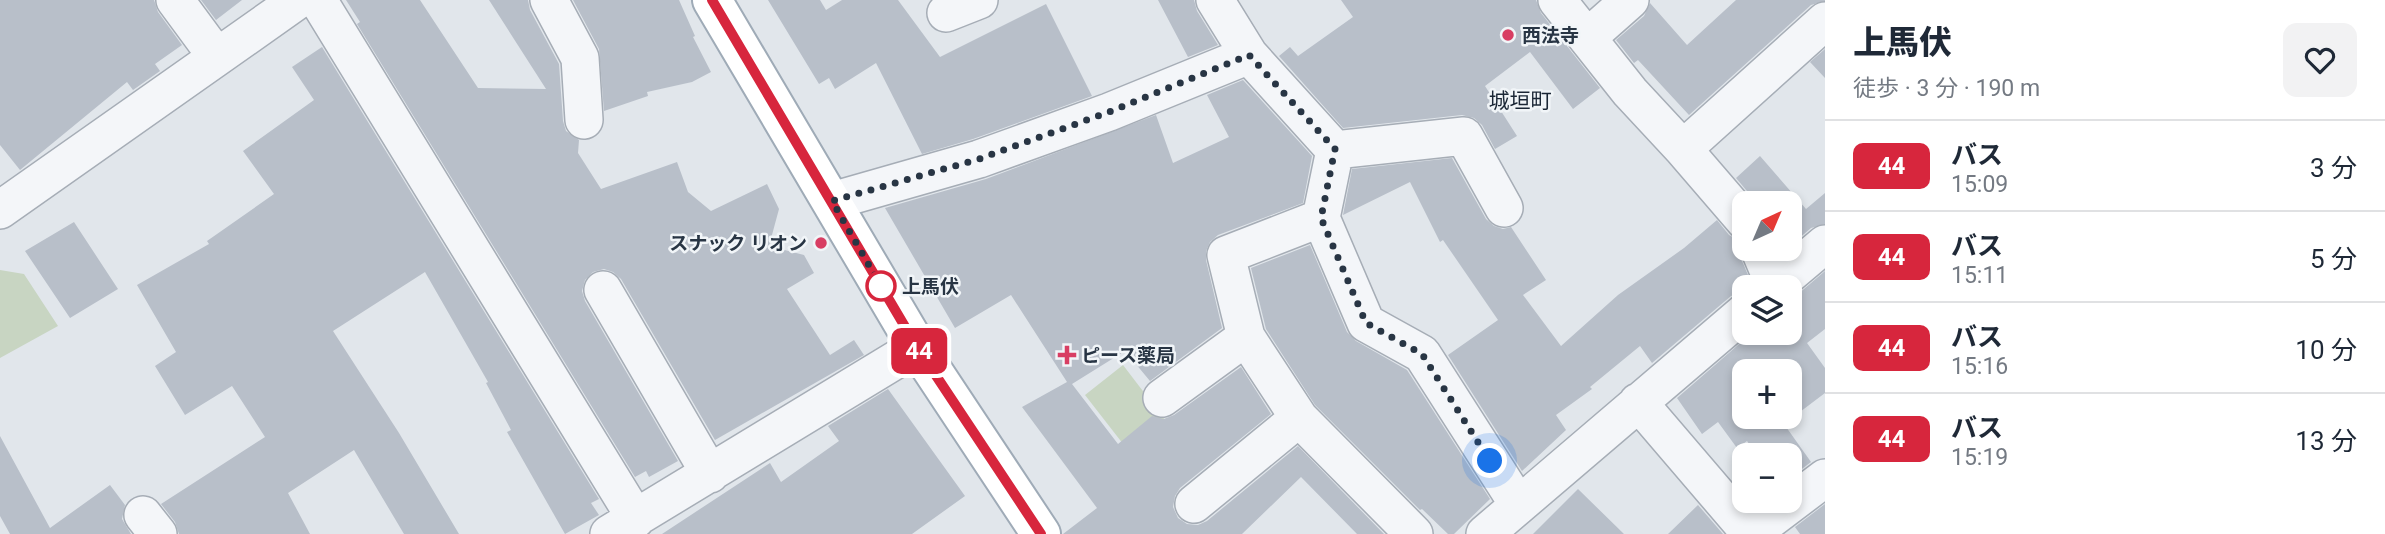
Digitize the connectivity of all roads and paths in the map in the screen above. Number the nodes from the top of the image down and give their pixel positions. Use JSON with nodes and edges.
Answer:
{"nodes":[{"id":1,"x":175,"y":0,"type":"edge"},
{"id":2,"x":298,"y":0,"type":"edge"},
{"id":3,"x":318,"y":0,"type":"edge"},
{"id":4,"x":549,"y":0,"type":"edge"},
{"id":5,"x":712,"y":0,"type":"edge"},
{"id":6,"x":1557,"y":0,"type":"edge"},
{"id":7,"x":1630,"y":0,"type":"edge"},
{"id":8,"x":1218,"y":1,"type":"edge"},
{"id":9,"x":1825,"y":21,"type":"edge"},
{"id":10,"x":1587,"y":38,"type":"junction"},
{"id":11,"x":1249,"y":55,"type":"junction"},
{"id":12,"x":217,"y":57,"type":"junction"},
{"id":13,"x":584,"y":120,"type":"dead end"},
{"id":14,"x":1335,"y":149,"type":"junction"},
{"id":15,"x":1683,"y":149,"type":"junction"},
{"id":16,"x":832,"y":201,"type":"junction"},
{"id":17,"x":1732,"y":206,"type":"edge"},
{"id":18,"x":1504,"y":208,"type":"dead end"},
{"id":19,"x":0,"y":210,"type":"edge"},
{"id":20,"x":1321,"y":218,"type":"junction"},
{"id":21,"x":1825,"y":244,"type":"edge"},
{"id":22,"x":1788,"y":275,"type":"edge"},
{"id":23,"x":603,"y":290,"type":"dead end"},
{"id":24,"x":1732,"y":323,"type":"edge"},
{"id":25,"x":1246,"y":337,"type":"junction"},
{"id":26,"x":917,"y":347,"type":"junction"},
{"id":27,"x":1162,"y":398,"type":"dead end"},
{"id":28,"x":1638,"y":402,"type":"junction"},
{"id":29,"x":1299,"y":418,"type":"junction"},
{"id":30,"x":710,"y":474,"type":"junction"},
{"id":31,"x":1825,"y":478,"type":"edge"},
{"id":32,"x":1518,"y":503,"type":"junction"},
{"id":33,"x":1194,"y":505,"type":"dead end"},
{"id":34,"x":638,"y":525,"type":"edge"},
{"id":35,"x":1041,"y":534,"type":"edge"},
{"id":36,"x":1414,"y":534,"type":"edge"},
{"id":37,"x":1485,"y":534,"type":"edge"},
{"id":38,"x":1751,"y":534,"type":"edge"}],
"edges":[{"from":1,"to":12,"type":"street"},
{"from":2,"to":12,"type":"street"},
{"from":3,"to":34,"type":"street"},
{"from":4,"to":13,"type":"street"},
{"from":5,"to":16,"type":"main road"},
{"from":6,"to":10,"type":"street"},
{"from":7,"to":10,"type":"street"},
{"from":8,"to":11,"type":"street"},
{"from":9,"to":15,"type":"street"},
{"from":10,"to":15,"type":"street"},
{"from":11,"to":14,"type":"street"},
{"from":11,"to":16,"type":"street"},
{"from":12,"to":19,"type":"street"},
{"from":14,"to":18,"type":"street"},
{"from":14,"to":20,"type":"street"},
{"from":15,"to":17,"type":"street"},
{"from":16,"to":26,"type":"main road"},
{"from":20,"to":25,"type":"street"},
{"from":20,"to":32,"type":"street"},
{"from":21,"to":22,"type":"street"},
{"from":23,"to":30,"type":"street"},
{"from":24,"to":28,"type":"street"},
{"from":25,"to":27,"type":"street"},
{"from":25,"to":29,"type":"street"},
{"from":26,"to":30,"type":"street"},
{"from":26,"to":35,"type":"main road"},
{"from":28,"to":32,"type":"street"},
{"from":28,"to":38,"type":"street"},
{"from":29,"to":33,"type":"street"},
{"from":29,"to":36,"type":"street"},
{"from":30,"to":34,"type":"street"},
{"from":31,"to":38,"type":"street"},
{"from":32,"to":37,"type":"street"}]}
